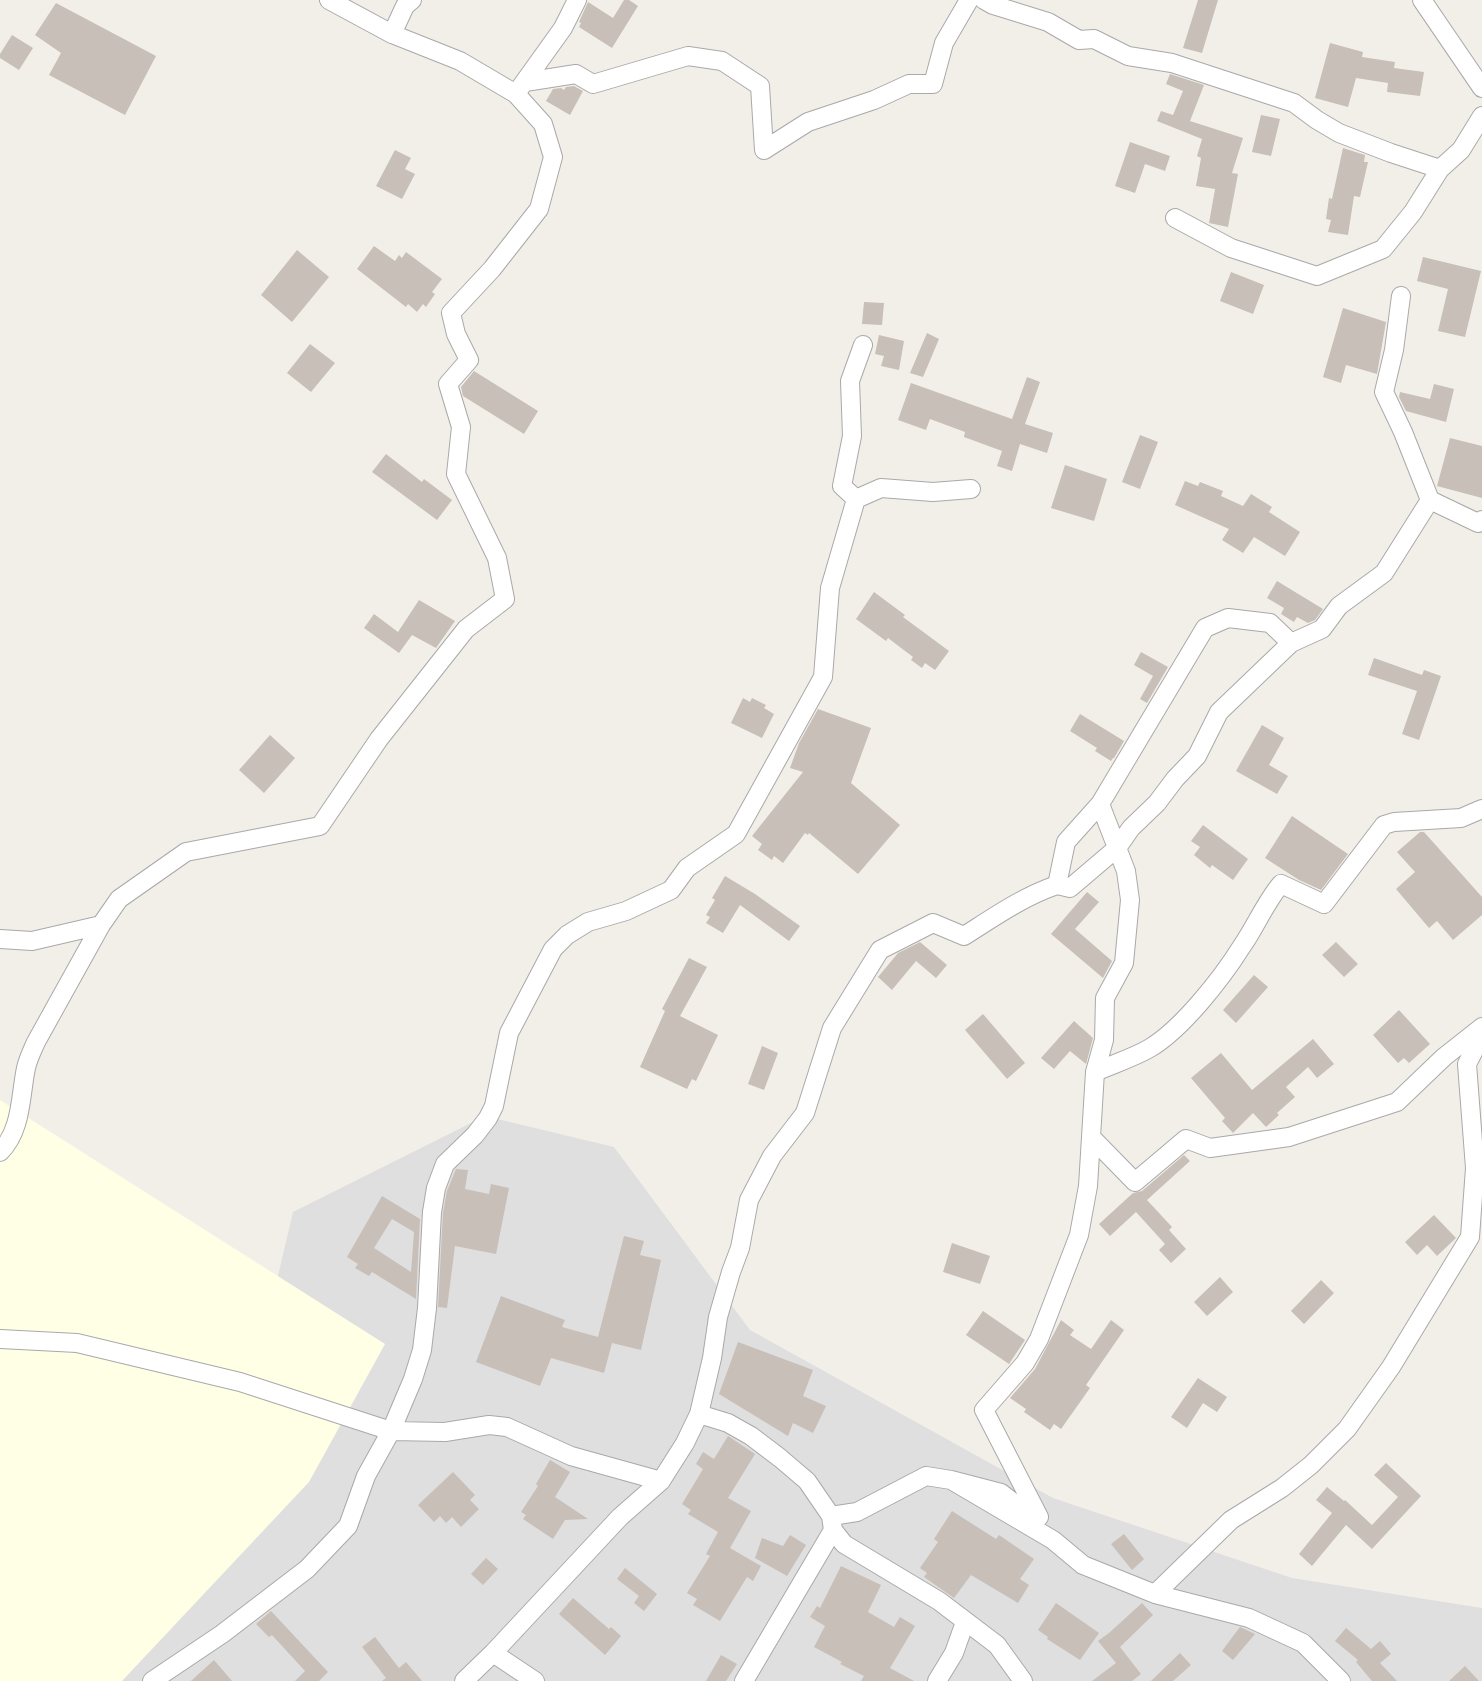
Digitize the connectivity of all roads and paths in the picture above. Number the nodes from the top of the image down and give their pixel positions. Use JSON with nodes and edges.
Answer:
{"nodes":[{"id":1,"x":329,"y":0,"type":"edge"},
{"id":2,"x":412,"y":0,"type":"edge"},
{"id":3,"x":577,"y":0,"type":"edge"},
{"id":4,"x":969,"y":0,"type":"edge"},
{"id":5,"x":984,"y":0,"type":"edge"},
{"id":6,"x":1422,"y":0,"type":"edge"},
{"id":7,"x":392,"y":34,"type":"junction"},
{"id":8,"x":520,"y":88,"type":"junction"},
{"id":9,"x":1482,"y":88,"type":"edge"},
{"id":10,"x":1482,"y":116,"type":"edge"},
{"id":11,"x":1440,"y":169,"type":"junction"},
{"id":12,"x":1175,"y":218,"type":"dead end"},
{"id":13,"x":1401,"y":296,"type":"dead end"},
{"id":14,"x":863,"y":345,"type":"dead end"},
{"id":15,"x":971,"y":489,"type":"dead end"},
{"id":16,"x":856,"y":499,"type":"junction"},
{"id":17,"x":1430,"y":500,"type":"junction"},
{"id":18,"x":1482,"y":520,"type":"edge"},
{"id":19,"x":1291,"y":643,"type":"junction"},
{"id":20,"x":1100,"y":804,"type":"junction"},
{"id":21,"x":1482,"y":809,"type":"edge"},
{"id":22,"x":1117,"y":848,"type":"junction"},
{"id":23,"x":1058,"y":885,"type":"junction"},
{"id":24,"x":101,"y":925,"type":"junction"},
{"id":25,"x":0,"y":939,"type":"edge"},
{"id":26,"x":1482,"y":1027,"type":"edge"},
{"id":27,"x":1482,"y":1035,"type":"edge"},
{"id":28,"x":1095,"y":1072,"type":"junction"},
{"id":29,"x":1092,"y":1138,"type":"junction"},
{"id":30,"x":0,"y":1152,"type":"edge"},
{"id":31,"x":1479,"y":1166,"type":"edge"},
{"id":32,"x":1476,"y":1234,"type":"edge"},
{"id":33,"x":0,"y":1339,"type":"edge"},
{"id":34,"x":699,"y":1414,"type":"junction"},
{"id":35,"x":391,"y":1431,"type":"junction"},
{"id":36,"x":660,"y":1480,"type":"junction"},
{"id":37,"x":951,"y":1480,"type":"junction"},
{"id":38,"x":832,"y":1523,"type":"junction"},
{"id":39,"x":1155,"y":1594,"type":"junction"},
{"id":40,"x":965,"y":1622,"type":"junction"},
{"id":41,"x":493,"y":1653,"type":"junction"},
{"id":42,"x":152,"y":1681,"type":"edge"},
{"id":43,"x":464,"y":1681,"type":"edge"},
{"id":44,"x":535,"y":1681,"type":"edge"},
{"id":45,"x":744,"y":1681,"type":"edge"},
{"id":46,"x":937,"y":1681,"type":"edge"},
{"id":47,"x":1023,"y":1681,"type":"edge"},
{"id":48,"x":1341,"y":1681,"type":"edge"}],
"edges":[{"from":1,"to":7,"type":"street"},
{"from":2,"to":7,"type":"street"},
{"from":3,"to":8,"type":"street"},
{"from":4,"to":8,"type":"street"},
{"from":5,"to":11,"type":"street"},
{"from":6,"to":9,"type":"street"},
{"from":7,"to":8,"type":"street"},
{"from":8,"to":24,"type":"street"},
{"from":10,"to":11,"type":"street"},
{"from":11,"to":12,"type":"street"},
{"from":13,"to":17,"type":"street"},
{"from":14,"to":16,"type":"street"},
{"from":15,"to":16,"type":"street"},
{"from":16,"to":35,"type":"street"},
{"from":17,"to":18,"type":"street"},
{"from":17,"to":19,"type":"street"},
{"from":19,"to":20,"type":"street"},
{"from":19,"to":22,"type":"street"},
{"from":20,"to":22,"type":"street"},
{"from":20,"to":23,"type":"street"},
{"from":21,"to":28,"type":"street"},
{"from":22,"to":23,"type":"street"},
{"from":22,"to":28,"type":"street"},
{"from":23,"to":34,"type":"street"},
{"from":24,"to":25,"type":"street"},
{"from":24,"to":30,"type":"street"},
{"from":26,"to":29,"type":"street"},
{"from":27,"to":31,"type":"street"},
{"from":28,"to":29,"type":"street"},
{"from":29,"to":37,"type":"street"},
{"from":31,"to":32,"type":"street"},
{"from":32,"to":39,"type":"street"},
{"from":33,"to":35,"type":"street"},
{"from":34,"to":36,"type":"street"},
{"from":34,"to":38,"type":"street"},
{"from":35,"to":36,"type":"street"},
{"from":35,"to":42,"type":"street"},
{"from":36,"to":41,"type":"street"},
{"from":37,"to":38,"type":"street"},
{"from":37,"to":39,"type":"street"},
{"from":38,"to":40,"type":"street"},
{"from":38,"to":45,"type":"street"},
{"from":39,"to":48,"type":"street"},
{"from":40,"to":46,"type":"street"},
{"from":40,"to":47,"type":"street"},
{"from":41,"to":43,"type":"street"},
{"from":41,"to":44,"type":"street"}]}
